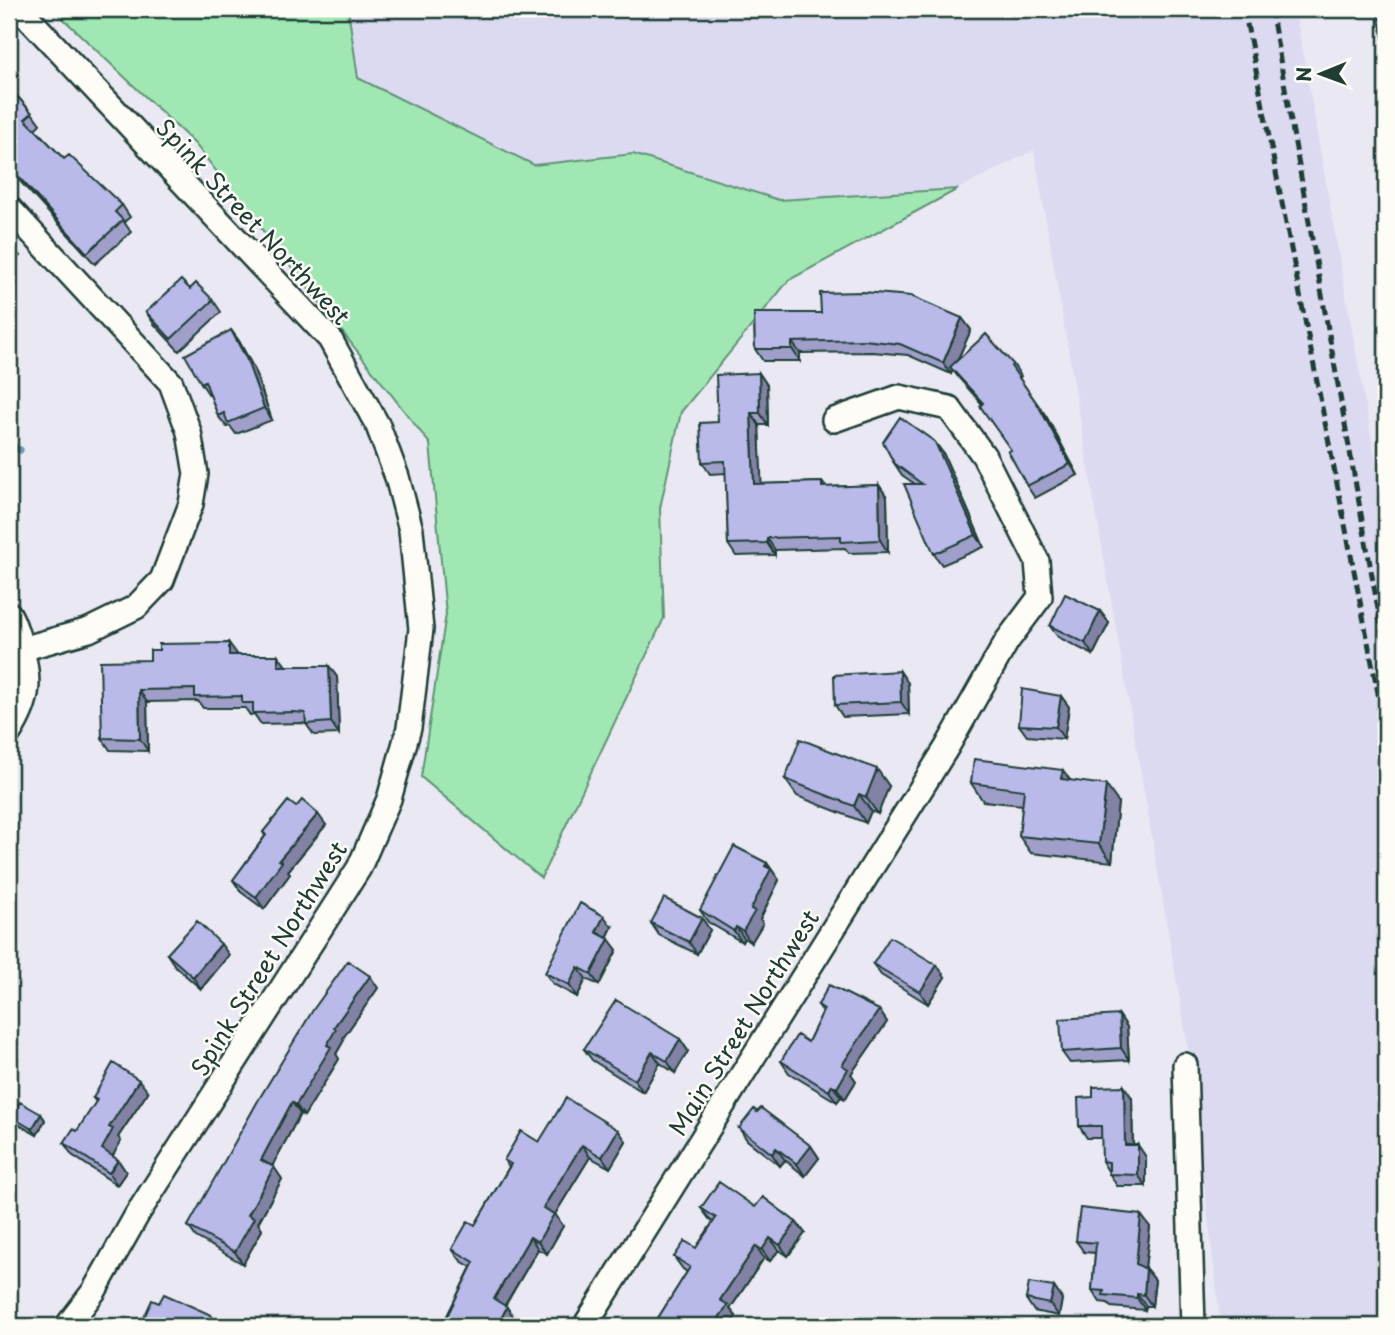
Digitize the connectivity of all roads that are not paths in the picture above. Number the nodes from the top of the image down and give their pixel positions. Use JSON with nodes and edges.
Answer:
{"nodes":[{"id":1,"x":20,"y":9,"type":"edge"},
{"id":2,"x":9,"y":208,"type":"edge"},
{"id":3,"x":834,"y":420,"type":"dead end"},
{"id":4,"x":9,"y":614,"type":"edge"},
{"id":5,"x":22,"y":649,"type":"junction"},
{"id":6,"x":9,"y":733,"type":"edge"},
{"id":7,"x":1185,"y":1065,"type":"dead end"},
{"id":8,"x":67,"y":1326,"type":"edge"},
{"id":9,"x":585,"y":1326,"type":"edge"},
{"id":10,"x":1193,"y":1326,"type":"edge"}],
"edges":[{"from":1,"to":8,"type":"street","name":"Spink Street Northwest"},
{"from":2,"to":5,"type":"street"},
{"from":3,"to":9,"type":"street","name":"Main Street Northwest"},
{"from":4,"to":5,"type":"street"},
{"from":5,"to":6,"type":"street"},
{"from":7,"to":10,"type":"street"}]}
